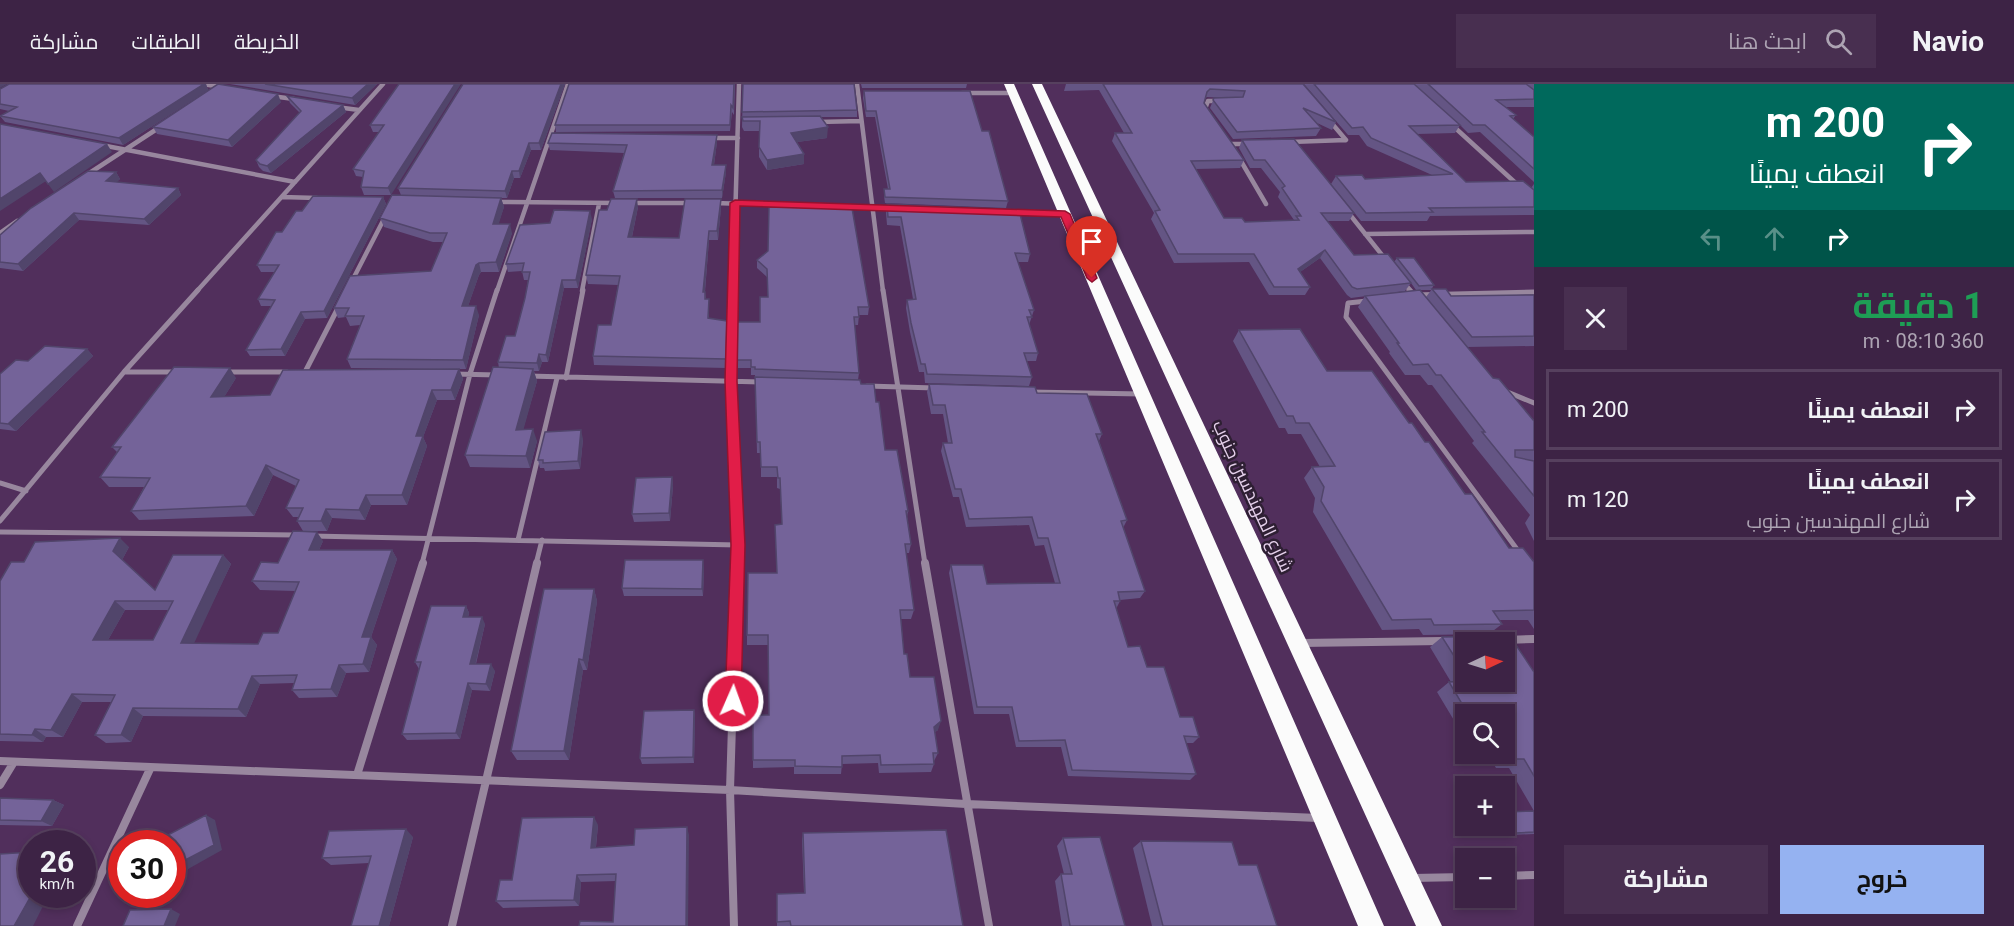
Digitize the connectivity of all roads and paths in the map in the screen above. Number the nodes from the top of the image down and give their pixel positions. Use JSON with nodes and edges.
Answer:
{"nodes":[{"id":1,"x":202,"y":84,"type":"edge"},
{"id":2,"x":383,"y":84,"type":"edge"},
{"id":3,"x":568,"y":84,"type":"edge"},
{"id":4,"x":739,"y":84,"type":"edge"},
{"id":5,"x":857,"y":84,"type":"edge"},
{"id":6,"x":1037,"y":84,"type":"edge"},
{"id":7,"x":223,"y":86,"type":"edge"},
{"id":8,"x":232,"y":89,"type":"edge"},
{"id":9,"x":1011,"y":89,"type":"edge"},
{"id":10,"x":211,"y":93,"type":"edge"},
{"id":11,"x":858,"y":93,"type":"junction"},
{"id":12,"x":869,"y":93,"type":"edge"},
{"id":13,"x":957,"y":93,"type":"edge"},
{"id":14,"x":267,"y":95,"type":"edge"},
{"id":15,"x":302,"y":101,"type":"edge"},
{"id":16,"x":1228,"y":101,"type":"edge"},
{"id":17,"x":325,"y":105,"type":"edge"},
{"id":18,"x":359,"y":110,"type":"junction"},
{"id":19,"x":1326,"y":116,"type":"edge"},
{"id":20,"x":1212,"y":117,"type":"edge"},
{"id":21,"x":1446,"y":119,"type":"edge"},
{"id":22,"x":861,"y":121,"type":"junction"},
{"id":23,"x":805,"y":122,"type":"edge"},
{"id":24,"x":738,"y":123,"type":"junction"},
{"id":25,"x":749,"y":123,"type":"edge"},
{"id":26,"x":164,"y":125,"type":"edge"},
{"id":27,"x":1225,"y":135,"type":"edge"},
{"id":28,"x":703,"y":138,"type":"edge"},
{"id":29,"x":738,"y":138,"type":"junction"},
{"id":30,"x":1282,"y":142,"type":"edge"},
{"id":31,"x":1292,"y":142,"type":"junction"},
{"id":32,"x":92,"y":143,"type":"edge"},
{"id":33,"x":1252,"y":143,"type":"edge"},
{"id":34,"x":1231,"y":144,"type":"junction"},
{"id":35,"x":126,"y":150,"type":"junction"},
{"id":36,"x":1300,"y":151,"type":"edge"},
{"id":37,"x":87,"y":175,"type":"edge"},
{"id":38,"x":295,"y":182,"type":"junction"},
{"id":39,"x":1525,"y":191,"type":"edge"},
{"id":40,"x":282,"y":197,"type":"junction"},
{"id":41,"x":327,"y":198,"type":"edge"},
{"id":42,"x":485,"y":202,"type":"edge"},
{"id":43,"x":525,"y":203,"type":"junction"},
{"id":44,"x":701,"y":203,"type":"edge"},
{"id":45,"x":712,"y":203,"type":"edge"},
{"id":46,"x":735,"y":203,"type":"junction"},
{"id":47,"x":599,"y":204,"type":"junction"},
{"id":48,"x":1266,"y":204,"type":"dead end"},
{"id":49,"x":1343,"y":206,"type":"edge"},
{"id":50,"x":871,"y":207,"type":"junction"},
{"id":51,"x":904,"y":208,"type":"edge"},
{"id":52,"x":388,"y":210,"type":"edge"},
{"id":53,"x":1003,"y":212,"type":"edge"},
{"id":54,"x":1065,"y":214,"type":"junction"},
{"id":55,"x":19,"y":220,"type":"edge"},
{"id":56,"x":0,"y":232,"type":"edge"},
{"id":57,"x":1534,"y":232,"type":"edge"},
{"id":58,"x":1365,"y":234,"type":"junction"},
{"id":59,"x":1393,"y":269,"type":"edge"},
{"id":60,"x":1400,"y":278,"type":"edge"},
{"id":61,"x":346,"y":291,"type":"edge"},
{"id":62,"x":1534,"y":292,"type":"edge"},
{"id":63,"x":1414,"y":295,"type":"junction"},
{"id":64,"x":1403,"y":297,"type":"edge"},
{"id":65,"x":341,"y":301,"type":"edge"},
{"id":66,"x":1370,"y":301,"type":"edge"},
{"id":67,"x":1421,"y":304,"type":"edge"},
{"id":68,"x":124,"y":372,"type":"junction"},
{"id":69,"x":181,"y":372,"type":"edge"},
{"id":70,"x":214,"y":372,"type":"edge"},
{"id":71,"x":304,"y":372,"type":"junction"},
{"id":72,"x":316,"y":372,"type":"edge"},
{"id":73,"x":446,"y":374,"type":"edge"},
{"id":74,"x":470,"y":374,"type":"junction"},
{"id":75,"x":502,"y":375,"type":"edge"},
{"id":76,"x":524,"y":376,"type":"edge"},
{"id":77,"x":557,"y":378,"type":"junction"},
{"id":78,"x":566,"y":378,"type":"junction"},
{"id":79,"x":731,"y":381,"type":"junction"},
{"id":80,"x":766,"y":383,"type":"edge"},
{"id":81,"x":861,"y":386,"type":"edge"},
{"id":82,"x":897,"y":387,"type":"junction"},
{"id":83,"x":1497,"y":387,"type":"edge"},
{"id":84,"x":944,"y":389,"type":"edge"},
{"id":85,"x":1016,"y":392,"type":"edge"},
{"id":86,"x":1143,"y":394,"type":"junction"},
{"id":87,"x":1534,"y":403,"type":"edge"},
{"id":88,"x":0,"y":483,"type":"edge"},
{"id":89,"x":27,"y":491,"type":"junction"},
{"id":90,"x":0,"y":521,"type":"edge"},
{"id":91,"x":0,"y":532,"type":"edge"},
{"id":92,"x":431,"y":537,"type":"junction"},
{"id":93,"x":518,"y":540,"type":"junction"},
{"id":94,"x":542,"y":540,"type":"junction"},
{"id":95,"x":738,"y":545,"type":"junction"},
{"id":96,"x":1527,"y":563,"type":"edge"},
{"id":97,"x":1534,"y":639,"type":"edge"},
{"id":98,"x":1452,"y":640,"type":"edge"},
{"id":99,"x":1515,"y":640,"type":"edge"},
{"id":100,"x":1299,"y":643,"type":"junction"},
{"id":101,"x":0,"y":761,"type":"edge"},
{"id":102,"x":14,"y":762,"type":"junction"},
{"id":103,"x":150,"y":769,"type":"junction"},
{"id":104,"x":357,"y":775,"type":"junction"},
{"id":105,"x":487,"y":781,"type":"junction"},
{"id":106,"x":0,"y":785,"type":"edge"},
{"id":107,"x":730,"y":790,"type":"junction"},
{"id":108,"x":966,"y":804,"type":"junction"},
{"id":109,"x":1323,"y":819,"type":"junction"},
{"id":110,"x":1534,"y":875,"type":"edge"},
{"id":111,"x":1515,"y":876,"type":"edge"},
{"id":112,"x":1455,"y":877,"type":"edge"},
{"id":113,"x":1406,"y":878,"type":"junction"},
{"id":114,"x":78,"y":926,"type":"edge"},
{"id":115,"x":452,"y":926,"type":"edge"},
{"id":116,"x":734,"y":926,"type":"edge"},
{"id":117,"x":989,"y":926,"type":"edge"},
{"id":118,"x":1371,"y":926,"type":"edge"},
{"id":119,"x":1428,"y":926,"type":"edge"}],
"edges":[{"from":1,"to":7,"type":"street"},
{"from":2,"to":18,"type":"street"},
{"from":3,"to":43,"type":"street"},
{"from":4,"to":24,"type":"street"},
{"from":5,"to":11,"type":"street"},
{"from":6,"to":100,"type":"highway","name":"شارع المهندسين جنوب"},
{"from":7,"to":8,"type":"street"},
{"from":7,"to":10,"type":"street"},
{"from":9,"to":13,"type":"street"},
{"from":9,"to":54,"type":"highway"},
{"from":11,"to":12,"type":"street"},
{"from":11,"to":22,"type":"street"},
{"from":14,"to":15,"type":"street"},
{"from":16,"to":20,"type":"street"},
{"from":17,"to":18,"type":"street"},
{"from":18,"to":38,"type":"street"},
{"from":19,"to":31,"type":"street"},
{"from":21,"to":39,"type":"street"},
{"from":22,"to":23,"type":"street"},
{"from":22,"to":50,"type":"street"},
{"from":24,"to":25,"type":"street"},
{"from":24,"to":29,"type":"street"},
{"from":26,"to":35,"type":"street"},
{"from":27,"to":34,"type":"street"},
{"from":28,"to":29,"type":"street"},
{"from":29,"to":46,"type":"street"},
{"from":30,"to":31,"type":"street"},
{"from":31,"to":36,"type":"street"},
{"from":32,"to":35,"type":"street"},
{"from":33,"to":34,"type":"street"},
{"from":34,"to":48,"type":"street"},
{"from":35,"to":37,"type":"street"},
{"from":35,"to":38,"type":"street"},
{"from":38,"to":40,"type":"street"},
{"from":40,"to":41,"type":"street"},
{"from":40,"to":68,"type":"street"},
{"from":42,"to":43,"type":"street"},
{"from":43,"to":47,"type":"street"},
{"from":43,"to":74,"type":"street"},
{"from":44,"to":47,"type":"street"},
{"from":45,"to":46,"type":"street"},
{"from":46,"to":50,"type":"street"},
{"from":46,"to":79,"type":"street"},
{"from":47,"to":78,"type":"street"},
{"from":49,"to":58,"type":"street"},
{"from":50,"to":51,"type":"street"},
{"from":50,"to":82,"type":"street"},
{"from":52,"to":61,"type":"street"},
{"from":53,"to":54,"type":"street"},
{"from":54,"to":86,"type":"highway"},
{"from":55,"to":56,"type":"street"},
{"from":57,"to":58,"type":"street"},
{"from":58,"to":59,"type":"street"},
{"from":60,"to":63,"type":"street"},
{"from":62,"to":63,"type":"street"},
{"from":63,"to":64,"type":"street"},
{"from":63,"to":67,"type":"street"},
{"from":65,"to":71,"type":"street"},
{"from":66,"to":96,"type":"street"},
{"from":68,"to":69,"type":"street"},
{"from":68,"to":89,"type":"street"},
{"from":70,"to":71,"type":"street"},
{"from":71,"to":72,"type":"street"},
{"from":73,"to":74,"type":"street"},
{"from":74,"to":75,"type":"street"},
{"from":74,"to":92,"type":"street"},
{"from":76,"to":77,"type":"street"},
{"from":77,"to":78,"type":"street"},
{"from":77,"to":93,"type":"street"},
{"from":78,"to":79,"type":"street"},
{"from":79,"to":80,"type":"street"},
{"from":79,"to":95,"type":"street"},
{"from":81,"to":82,"type":"street"},
{"from":82,"to":84,"type":"street"},
{"from":82,"to":108,"type":"street"},
{"from":83,"to":87,"type":"street"},
{"from":85,"to":86,"type":"street"},
{"from":86,"to":109,"type":"highway"},
{"from":88,"to":89,"type":"street"},
{"from":89,"to":90,"type":"street"},
{"from":91,"to":92,"type":"street"},
{"from":92,"to":93,"type":"street"},
{"from":92,"to":104,"type":"street"},
{"from":93,"to":94,"type":"street"},
{"from":94,"to":95,"type":"street"},
{"from":94,"to":105,"type":"street"},
{"from":95,"to":107,"type":"street"},
{"from":97,"to":99,"type":"street"},
{"from":98,"to":100,"type":"street"},
{"from":100,"to":113,"type":"highway","name":"شارع المهندسين جنوب"},
{"from":101,"to":102,"type":"street"},
{"from":102,"to":103,"type":"street"},
{"from":102,"to":106,"type":"street"},
{"from":103,"to":104,"type":"street"},
{"from":103,"to":114,"type":"street"},
{"from":104,"to":105,"type":"street"},
{"from":105,"to":107,"type":"street"},
{"from":105,"to":115,"type":"street"},
{"from":107,"to":108,"type":"street"},
{"from":107,"to":116,"type":"street"},
{"from":108,"to":109,"type":"street"},
{"from":108,"to":117,"type":"street"},
{"from":109,"to":118,"type":"highway"},
{"from":110,"to":111,"type":"street"},
{"from":112,"to":113,"type":"street"},
{"from":113,"to":119,"type":"highway","name":"شارع المهندسين جنوب"}]}
